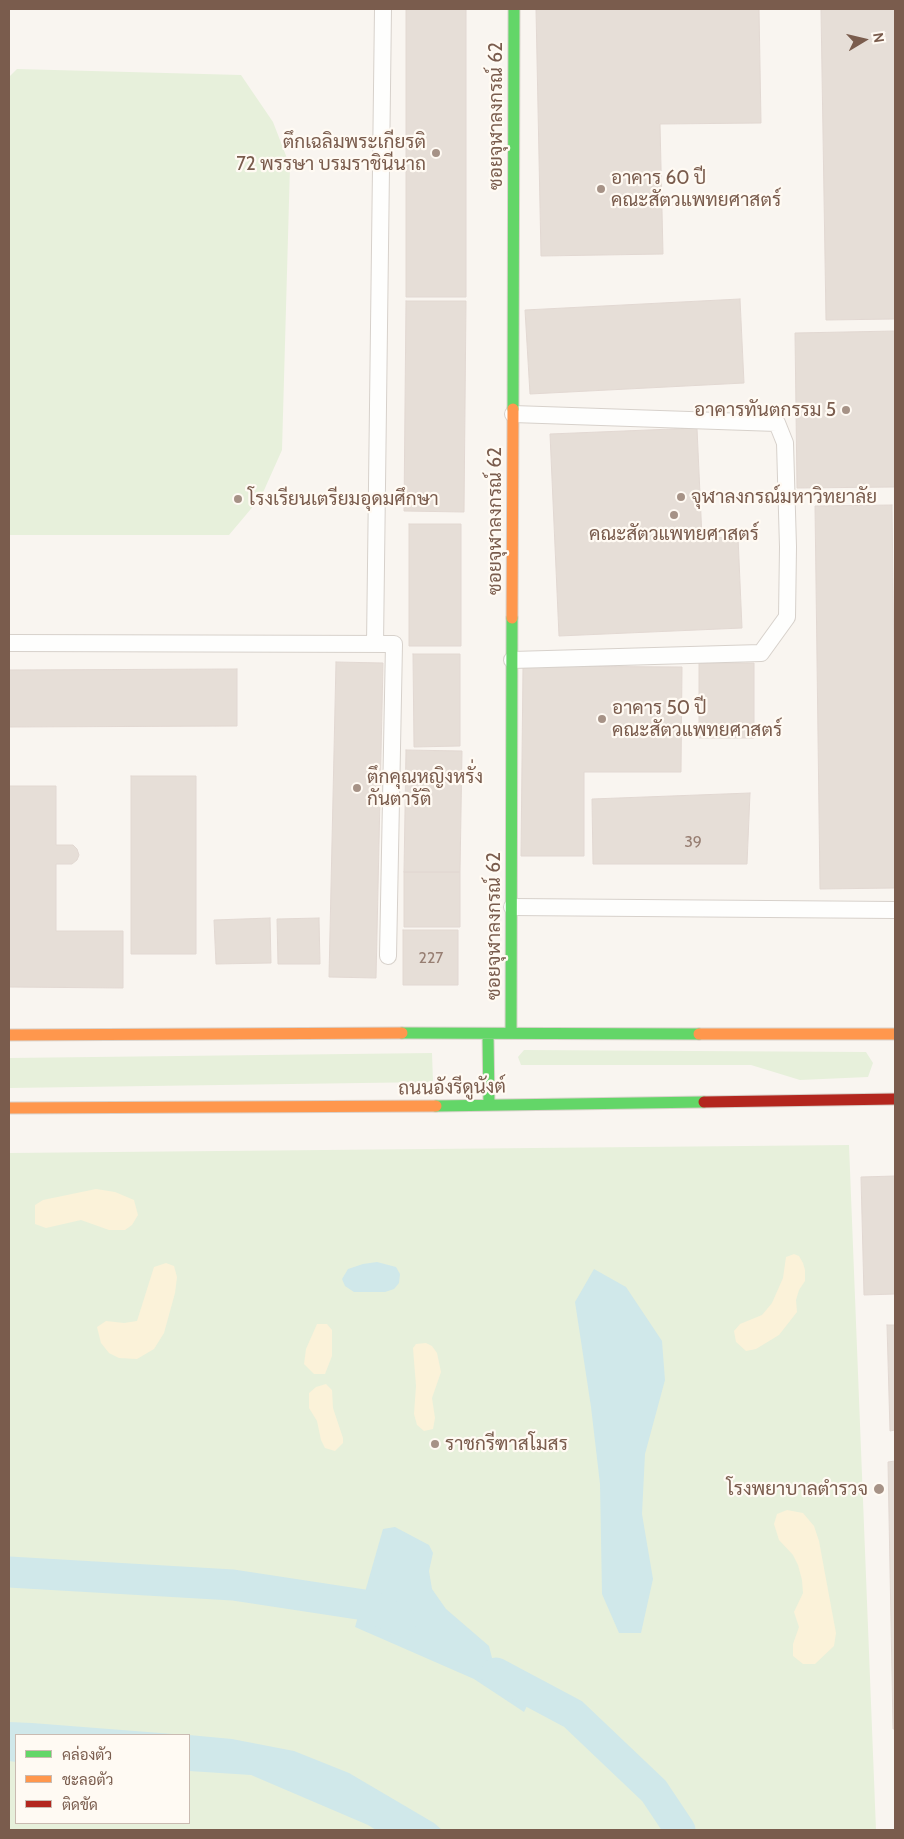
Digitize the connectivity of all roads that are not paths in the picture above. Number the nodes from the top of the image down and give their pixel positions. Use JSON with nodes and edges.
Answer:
{"nodes":[{"id":1,"x":382,"y":9,"type":"edge"},
{"id":2,"x":514,"y":9,"type":"edge"},
{"id":3,"x":513,"y":414,"type":"junction"},
{"id":4,"x":9,"y":643,"type":"edge"},
{"id":5,"x":375,"y":644,"type":"junction"},
{"id":6,"x":512,"y":660,"type":"junction"},
{"id":7,"x":512,"y":907,"type":"junction"},
{"id":8,"x":895,"y":910,"type":"edge"},
{"id":9,"x":388,"y":956,"type":"dead end"},
{"id":10,"x":511,"y":1033,"type":"junction"},
{"id":11,"x":488,"y":1034,"type":"junction"},
{"id":12,"x":895,"y":1034,"type":"edge"},
{"id":13,"x":9,"y":1035,"type":"edge"},
{"id":14,"x":895,"y":1099,"type":"edge"},
{"id":15,"x":489,"y":1106,"type":"junction"},
{"id":16,"x":9,"y":1108,"type":"edge"}],
"edges":[{"from":1,"to":5,"type":"lane"},
{"from":2,"to":3,"type":"main road","name":"ซอยจุฬาลงกรณ์ 62"},
{"from":3,"to":6,"type":"main road","name":"ซอยจุฬาลงกรณ์ 62"},
{"from":3,"to":6,"type":"lane"},
{"from":4,"to":5,"type":"lane"},
{"from":5,"to":9,"type":"lane"},
{"from":6,"to":7,"type":"main road","name":"ซอยจุฬาลงกรณ์ 62"},
{"from":7,"to":8,"type":"lane"},
{"from":7,"to":10,"type":"main road","name":"ซอยจุฬาลงกรณ์ 62"},
{"from":10,"to":11,"type":"main road"},
{"from":10,"to":12,"type":"main road"},
{"from":11,"to":13,"type":"main road"},
{"from":11,"to":15,"type":"main road"},
{"from":14,"to":15,"type":"main road","name":"ถนนอังรีดูนังต์"},
{"from":15,"to":16,"type":"main road","name":"ถนนอังรีดูนังต์"}]}
